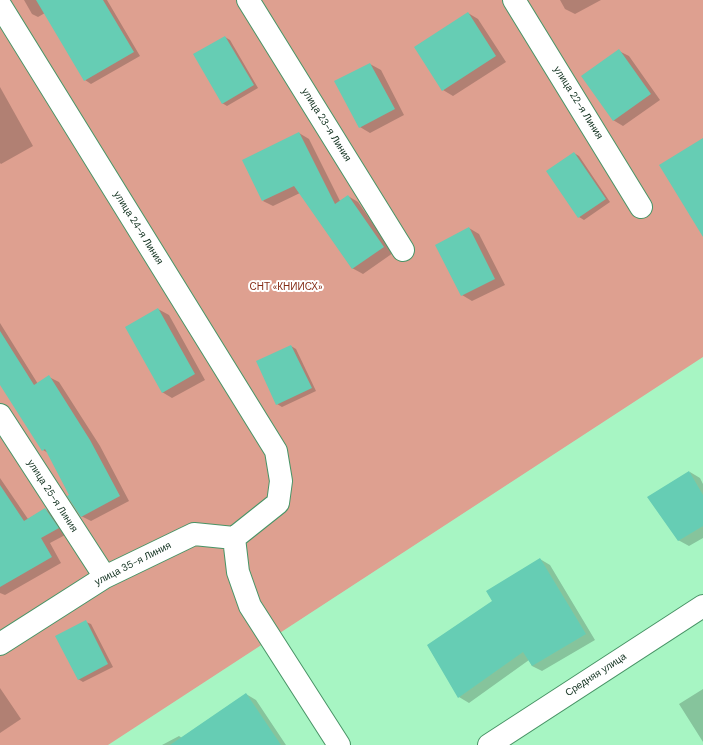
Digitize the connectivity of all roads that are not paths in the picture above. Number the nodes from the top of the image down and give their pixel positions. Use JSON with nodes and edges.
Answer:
{"nodes":[{"id":1,"x":248,"y":0,"type":"edge"},
{"id":2,"x":514,"y":0,"type":"edge"},
{"id":3,"x":0,"y":5,"type":"edge"},
{"id":4,"x":641,"y":207,"type":"dead end"},
{"id":5,"x":404,"y":250,"type":"dead end"},
{"id":6,"x":0,"y":415,"type":"edge"},
{"id":7,"x":234,"y":538,"type":"junction"},
{"id":8,"x":105,"y":576,"type":"junction"},
{"id":9,"x":703,"y":606,"type":"edge"},
{"id":10,"x":0,"y":644,"type":"edge"},
{"id":11,"x":339,"y":745,"type":"edge"},
{"id":12,"x":489,"y":745,"type":"edge"}],
"edges":[{"from":1,"to":5,"type":"street","name":"улица 23-я Линия"},
{"from":2,"to":4,"type":"street","name":"улица 22-я Линия"},
{"from":3,"to":7,"type":"street","name":"улица 24-я Линия"},
{"from":6,"to":8,"type":"street","name":"улица 25-я Линия"},
{"from":7,"to":8,"type":"street","name":"улица 35-я Линия"},
{"from":7,"to":11,"type":"street"},
{"from":8,"to":10,"type":"street","name":"улица 35-я Линия"},
{"from":9,"to":12,"type":"street","name":"Средняя улица"}]}
